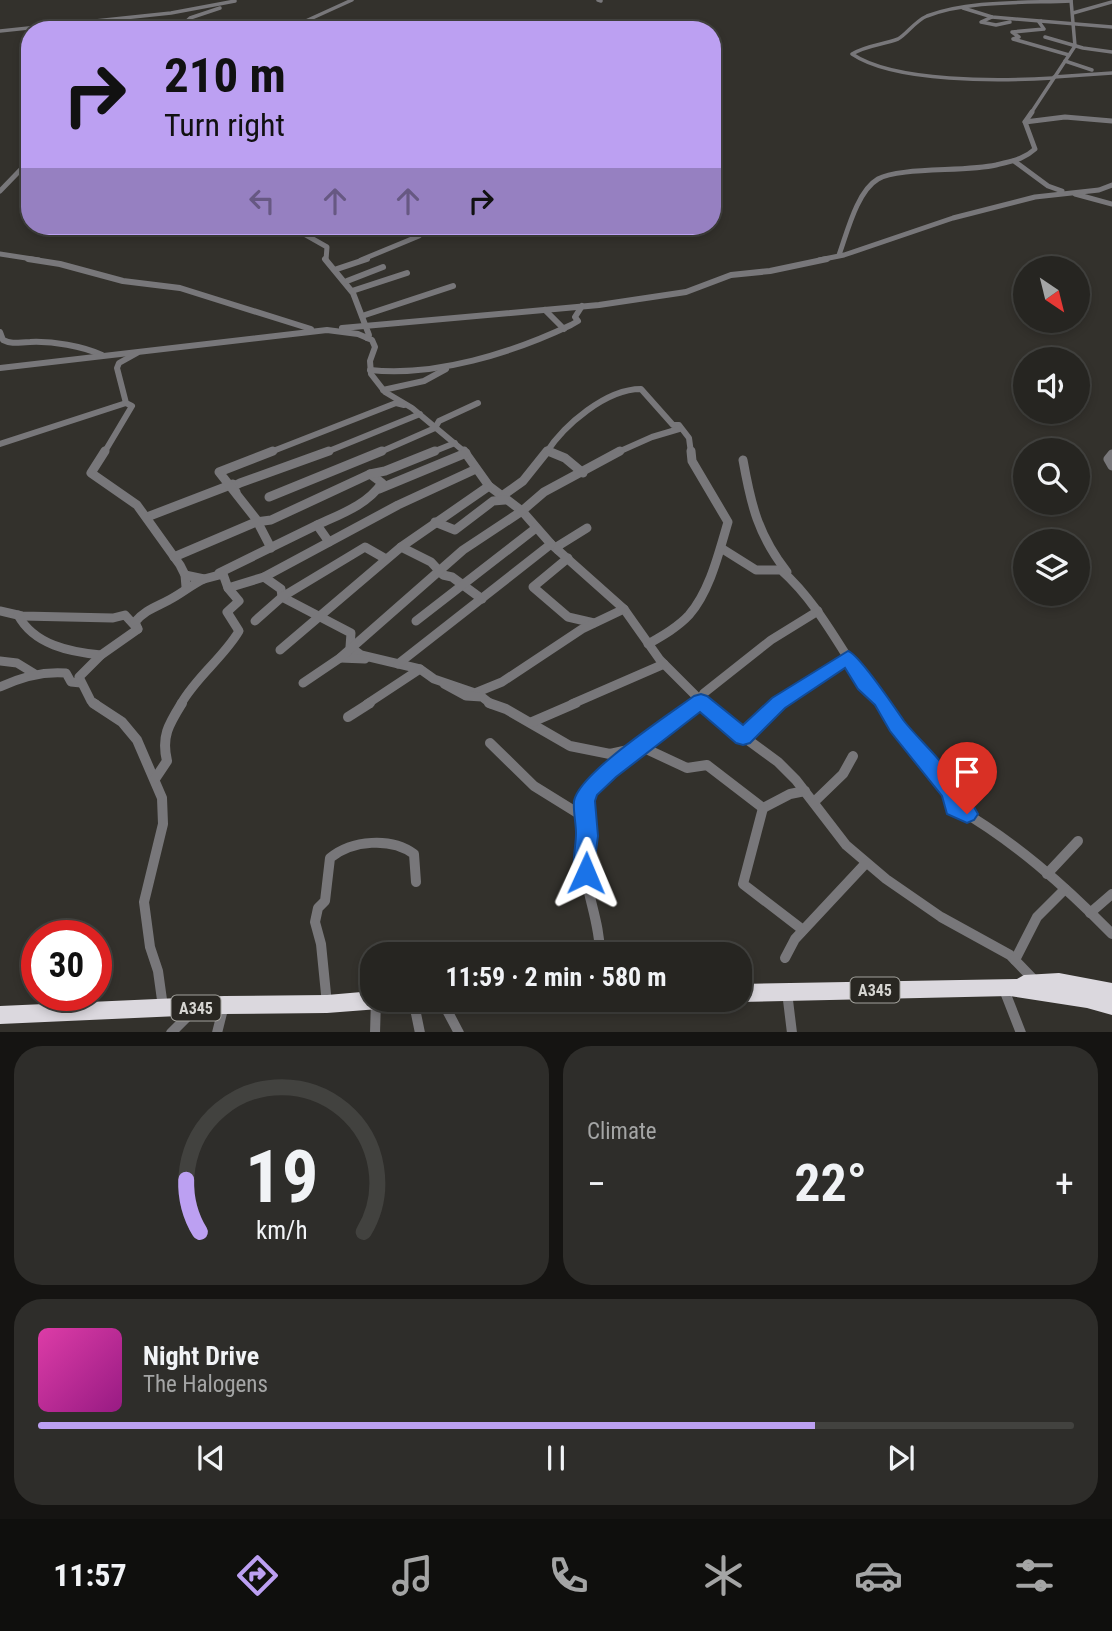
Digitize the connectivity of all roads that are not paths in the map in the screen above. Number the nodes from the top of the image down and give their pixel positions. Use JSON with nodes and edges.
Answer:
{"nodes":[{"id":1,"x":236,"y":0,"type":"edge"},
{"id":2,"x":352,"y":0,"type":"edge"},
{"id":3,"x":1071,"y":0,"type":"edge"},
{"id":4,"x":1112,"y":2,"type":"edge"},
{"id":5,"x":958,"y":6,"type":"junction"},
{"id":6,"x":1073,"y":13,"type":"junction"},
{"id":7,"x":992,"y":17,"type":"junction"},
{"id":8,"x":1021,"y":20,"type":"junction"},
{"id":9,"x":91,"y":21,"type":"edge"},
{"id":10,"x":187,"y":21,"type":"edge"},
{"id":11,"x":306,"y":21,"type":"edge"},
{"id":12,"x":1044,"y":21,"type":"junction"},
{"id":13,"x":1073,"y":23,"type":"junction"},
{"id":14,"x":1008,"y":24,"type":"dead end"},
{"id":15,"x":1112,"y":27,"type":"edge"},
{"id":16,"x":21,"y":28,"type":"edge"},
{"id":17,"x":0,"y":30,"type":"edge"},
{"id":18,"x":1023,"y":30,"type":"junction"},
{"id":19,"x":1045,"y":37,"type":"dead end"},
{"id":20,"x":1074,"y":46,"type":"junction"},
{"id":21,"x":1112,"y":52,"type":"edge"},
{"id":22,"x":1069,"y":55,"type":"junction"},
{"id":23,"x":1065,"y":61,"type":"junction"},
{"id":24,"x":1112,"y":73,"type":"edge"},
{"id":25,"x":1105,"y":74,"type":"junction"},
{"id":26,"x":1054,"y":77,"type":"junction"},
{"id":27,"x":1112,"y":121,"type":"edge"},
{"id":28,"x":1025,"y":122,"type":"junction"},
{"id":29,"x":1014,"y":161,"type":"junction"},
{"id":30,"x":21,"y":169,"type":"edge"},
{"id":31,"x":1112,"y":186,"type":"edge"},
{"id":32,"x":0,"y":191,"type":"edge"},
{"id":33,"x":1070,"y":191,"type":"junction"},
{"id":34,"x":1112,"y":204,"type":"edge"},
{"id":35,"x":306,"y":235,"type":"edge"},
{"id":36,"x":419,"y":236,"type":"dead end"},
{"id":37,"x":0,"y":254,"type":"edge"},
{"id":38,"x":839,"y":256,"type":"junction"},
{"id":39,"x":383,"y":267,"type":"dead end"},
{"id":40,"x":337,"y":269,"type":"junction"},
{"id":41,"x":407,"y":273,"type":"dead end"},
{"id":42,"x":347,"y":281,"type":"junction"},
{"id":43,"x":453,"y":286,"type":"dead end"},
{"id":44,"x":352,"y":291,"type":"junction"},
{"id":45,"x":582,"y":306,"type":"junction"},
{"id":46,"x":545,"y":310,"type":"junction"},
{"id":47,"x":365,"y":315,"type":"junction"},
{"id":48,"x":366,"y":325,"type":"junction"},
{"id":49,"x":564,"y":329,"type":"junction"},
{"id":50,"x":327,"y":330,"type":"junction"},
{"id":51,"x":0,"y":332,"type":"edge"},
{"id":52,"x":367,"y":338,"type":"junction"},
{"id":53,"x":143,"y":351,"type":"junction"},
{"id":54,"x":102,"y":355,"type":"junction"},
{"id":55,"x":448,"y":367,"type":"junction"},
{"id":56,"x":0,"y":368,"type":"edge"},
{"id":57,"x":370,"y":370,"type":"junction"},
{"id":58,"x":383,"y":390,"type":"junction"},
{"id":59,"x":126,"y":403,"type":"junction"},
{"id":60,"x":478,"y":403,"type":"dead end"},
{"id":61,"x":409,"y":406,"type":"junction"},
{"id":62,"x":420,"y":414,"type":"junction"},
{"id":63,"x":435,"y":428,"type":"junction"},
{"id":64,"x":682,"y":428,"type":"junction"},
{"id":65,"x":455,"y":443,"type":"junction"},
{"id":66,"x":0,"y":444,"type":"edge"},
{"id":67,"x":548,"y":451,"type":"junction"},
{"id":68,"x":466,"y":453,"type":"junction"},
{"id":69,"x":1112,"y":454,"type":"edge"},
{"id":70,"x":743,"y":460,"type":"dead end"},
{"id":71,"x":1112,"y":466,"type":"edge"},
{"id":72,"x":476,"y":469,"type":"junction"},
{"id":73,"x":583,"y":473,"type":"junction"},
{"id":74,"x":370,"y":474,"type":"junction"},
{"id":75,"x":249,"y":479,"type":"dead end"},
{"id":76,"x":229,"y":486,"type":"junction"},
{"id":77,"x":489,"y":486,"type":"junction"},
{"id":78,"x":379,"y":489,"type":"junction"},
{"id":79,"x":269,"y":497,"type":"dead end"},
{"id":80,"x":503,"y":498,"type":"junction"},
{"id":81,"x":243,"y":503,"type":"junction"},
{"id":82,"x":522,"y":511,"type":"junction"},
{"id":83,"x":147,"y":517,"type":"junction"},
{"id":84,"x":256,"y":522,"type":"junction"},
{"id":85,"x":435,"y":522,"type":"junction"},
{"id":86,"x":317,"y":525,"type":"junction"},
{"id":87,"x":536,"y":528,"type":"junction"},
{"id":88,"x":587,"y":528,"type":"dead end"},
{"id":89,"x":329,"y":541,"type":"junction"},
{"id":90,"x":401,"y":547,"type":"junction"},
{"id":91,"x":555,"y":547,"type":"junction"},
{"id":92,"x":271,"y":548,"type":"junction"},
{"id":93,"x":721,"y":548,"type":"junction"},
{"id":94,"x":174,"y":557,"type":"junction"},
{"id":95,"x":568,"y":558,"type":"junction"},
{"id":96,"x":386,"y":559,"type":"junction"},
{"id":97,"x":441,"y":572,"type":"junction"},
{"id":98,"x":186,"y":575,"type":"junction"},
{"id":99,"x":264,"y":577,"type":"junction"},
{"id":100,"x":204,"y":579,"type":"junction"},
{"id":101,"x":796,"y":583,"type":"junction"},
{"id":102,"x":459,"y":584,"type":"junction"},
{"id":103,"x":186,"y":587,"type":"junction"},
{"id":104,"x":228,"y":588,"type":"junction"},
{"id":105,"x":282,"y":597,"type":"junction"},
{"id":106,"x":482,"y":599,"type":"junction"},
{"id":107,"x":624,"y":609,"type":"junction"},
{"id":108,"x":0,"y":611,"type":"edge"},
{"id":109,"x":818,"y":611,"type":"junction"},
{"id":110,"x":18,"y":615,"type":"junction"},
{"id":111,"x":320,"y":615,"type":"junction"},
{"id":112,"x":255,"y":621,"type":"dead end"},
{"id":113,"x":416,"y":621,"type":"dead end"},
{"id":114,"x":594,"y":623,"type":"junction"},
{"id":115,"x":138,"y":629,"type":"junction"},
{"id":116,"x":648,"y":644,"type":"junction"},
{"id":117,"x":350,"y":648,"type":"junction"},
{"id":118,"x":280,"y":650,"type":"dead end"},
{"id":119,"x":101,"y":656,"type":"junction"},
{"id":120,"x":848,"y":657,"type":"junction"},
{"id":121,"x":340,"y":658,"type":"junction"},
{"id":122,"x":538,"y":658,"type":"junction"},
{"id":123,"x":379,"y":659,"type":"junction"},
{"id":124,"x":0,"y":661,"type":"edge"},
{"id":125,"x":397,"y":664,"type":"junction"},
{"id":126,"x":664,"y":664,"type":"junction"},
{"id":127,"x":420,"y":669,"type":"junction"},
{"id":128,"x":36,"y":674,"type":"junction"},
{"id":129,"x":434,"y":679,"type":"junction"},
{"id":130,"x":81,"y":683,"type":"junction"},
{"id":131,"x":303,"y":683,"type":"dead end"},
{"id":132,"x":0,"y":687,"type":"edge"},
{"id":133,"x":482,"y":697,"type":"junction"},
{"id":134,"x":701,"y":701,"type":"junction"},
{"id":135,"x":348,"y":717,"type":"dead end"},
{"id":136,"x":531,"y":722,"type":"junction"},
{"id":137,"x":743,"y":737,"type":"junction"},
{"id":138,"x":490,"y":743,"type":"dead end"},
{"id":139,"x":642,"y":747,"type":"junction"},
{"id":140,"x":853,"y":756,"type":"dead end"},
{"id":141,"x":155,"y":779,"type":"junction"},
{"id":142,"x":805,"y":791,"type":"junction"},
{"id":143,"x":814,"y":802,"type":"junction"},
{"id":144,"x":763,"y":808,"type":"junction"},
{"id":145,"x":584,"y":817,"type":"junction"},
{"id":146,"x":1078,"y":841,"type":"dead end"},
{"id":147,"x":866,"y":863,"type":"junction"},
{"id":148,"x":1046,"y":874,"type":"junction"},
{"id":149,"x":416,"y":882,"type":"dead end"},
{"id":150,"x":1065,"y":890,"type":"junction"},
{"id":151,"x":1112,"y":894,"type":"edge"},
{"id":152,"x":1090,"y":913,"type":"junction"},
{"id":153,"x":803,"y":930,"type":"junction"},
{"id":154,"x":1112,"y":934,"type":"edge"},
{"id":155,"x":600,"y":942,"type":"edge"},
{"id":156,"x":785,"y":958,"type":"dead end"},
{"id":157,"x":1015,"y":960,"type":"junction"},
{"id":158,"x":1035,"y":982,"type":"junction"},
{"id":159,"x":1006,"y":987,"type":"junction"},
{"id":160,"x":787,"y":992,"type":"junction"},
{"id":161,"x":1112,"y":992,"type":"edge"},
{"id":162,"x":752,"y":993,"type":"edge"},
{"id":163,"x":360,"y":1002,"type":"edge"},
{"id":164,"x":327,"y":1004,"type":"junction"},
{"id":165,"x":224,"y":1005,"type":"junction"},
{"id":166,"x":1112,"y":1006,"type":"edge"},
{"id":167,"x":196,"y":1008,"type":"junction"},
{"id":168,"x":164,"y":1009,"type":"junction"},
{"id":169,"x":381,"y":1012,"type":"edge"},
{"id":170,"x":416,"y":1012,"type":"edge"},
{"id":171,"x":448,"y":1012,"type":"edge"},
{"id":172,"x":0,"y":1015,"type":"edge"},
{"id":173,"x":171,"y":1032,"type":"edge"},
{"id":174,"x":217,"y":1032,"type":"edge"},
{"id":175,"x":375,"y":1032,"type":"edge"},
{"id":176,"x":420,"y":1032,"type":"edge"},
{"id":177,"x":458,"y":1032,"type":"edge"},
{"id":178,"x":792,"y":1032,"type":"edge"},
{"id":179,"x":1021,"y":1032,"type":"edge"}],
"edges":[{"from":1,"to":9,"type":"street"},
{"from":1,"to":10,"type":"street"},
{"from":2,"to":11,"type":"street"},
{"from":3,"to":5,"type":"street"},
{"from":3,"to":6,"type":"street"},
{"from":4,"to":6,"type":"street"},
{"from":5,"to":7,"type":"street"},
{"from":5,"to":26,"type":"street"},
{"from":6,"to":13,"type":"street"},
{"from":7,"to":8,"type":"street"},
{"from":7,"to":8,"type":"street"},
{"from":8,"to":12,"type":"street"},
{"from":12,"to":13,"type":"street"},
{"from":12,"to":18,"type":"street"},
{"from":13,"to":15,"type":"street"},
{"from":13,"to":20,"type":"street"},
{"from":14,"to":18,"type":"street"},
{"from":16,"to":17,"type":"street"},
{"from":18,"to":22,"type":"street"},
{"from":19,"to":20,"type":"street"},
{"from":20,"to":21,"type":"street"},
{"from":20,"to":22,"type":"street"},
{"from":22,"to":23,"type":"street"},
{"from":23,"to":25,"type":"street"},
{"from":23,"to":26,"type":"street"},
{"from":24,"to":25,"type":"street"},
{"from":25,"to":26,"type":"street"},
{"from":26,"to":28,"type":"street"},
{"from":27,"to":28,"type":"street"},
{"from":28,"to":29,"type":"street"},
{"from":29,"to":33,"type":"street"},
{"from":29,"to":38,"type":"street"},
{"from":30,"to":32,"type":"street"},
{"from":31,"to":33,"type":"street"},
{"from":33,"to":34,"type":"street"},
{"from":33,"to":38,"type":"street"},
{"from":35,"to":40,"type":"street"},
{"from":36,"to":40,"type":"street"},
{"from":37,"to":50,"type":"street"},
{"from":38,"to":45,"type":"street"},
{"from":39,"to":42,"type":"street"},
{"from":40,"to":42,"type":"street"},
{"from":41,"to":44,"type":"street"},
{"from":42,"to":44,"type":"street"},
{"from":43,"to":47,"type":"street"},
{"from":44,"to":47,"type":"street"},
{"from":45,"to":46,"type":"street"},
{"from":45,"to":49,"type":"street"},
{"from":46,"to":48,"type":"street"},
{"from":46,"to":49,"type":"street"},
{"from":47,"to":48,"type":"street"},
{"from":48,"to":50,"type":"street"},
{"from":48,"to":52,"type":"street"},
{"from":49,"to":55,"type":"street"},
{"from":50,"to":52,"type":"street"},
{"from":50,"to":53,"type":"street"},
{"from":51,"to":54,"type":"street"},
{"from":52,"to":57,"type":"street"},
{"from":53,"to":54,"type":"street"},
{"from":53,"to":59,"type":"street"},
{"from":54,"to":56,"type":"street"},
{"from":55,"to":57,"type":"street"},
{"from":55,"to":58,"type":"street"},
{"from":57,"to":58,"type":"street"},
{"from":58,"to":61,"type":"street"},
{"from":59,"to":66,"type":"street"},
{"from":59,"to":83,"type":"street"},
{"from":60,"to":63,"type":"street"},
{"from":61,"to":62,"type":"street"},
{"from":61,"to":76,"type":"street"},
{"from":62,"to":63,"type":"street"},
{"from":62,"to":81,"type":"street"},
{"from":63,"to":65,"type":"street"},
{"from":63,"to":79,"type":"street"},
{"from":64,"to":67,"type":"street"},
{"from":64,"to":73,"type":"street"},
{"from":64,"to":93,"type":"street"},
{"from":65,"to":68,"type":"street"},
{"from":65,"to":74,"type":"street"},
{"from":67,"to":73,"type":"street"},
{"from":67,"to":80,"type":"street"},
{"from":68,"to":72,"type":"street"},
{"from":68,"to":78,"type":"street"},
{"from":69,"to":71,"type":"street"},
{"from":70,"to":101,"type":"street"},
{"from":72,"to":77,"type":"street"},
{"from":72,"to":89,"type":"street"},
{"from":73,"to":82,"type":"street"},
{"from":74,"to":78,"type":"street"},
{"from":74,"to":84,"type":"street"},
{"from":75,"to":76,"type":"street"},
{"from":76,"to":81,"type":"street"},
{"from":76,"to":83,"type":"street"},
{"from":77,"to":80,"type":"street"},
{"from":77,"to":85,"type":"street"},
{"from":78,"to":86,"type":"street"},
{"from":80,"to":82,"type":"street"},
{"from":80,"to":85,"type":"street"},
{"from":81,"to":84,"type":"street"},
{"from":82,"to":87,"type":"street"},
{"from":82,"to":97,"type":"street"},
{"from":83,"to":94,"type":"street"},
{"from":84,"to":92,"type":"street"},
{"from":84,"to":94,"type":"street"},
{"from":85,"to":90,"type":"street"},
{"from":86,"to":89,"type":"street"},
{"from":86,"to":92,"type":"street"},
{"from":87,"to":91,"type":"street"},
{"from":87,"to":102,"type":"street"},
{"from":88,"to":91,"type":"street"},
{"from":89,"to":99,"type":"street"},
{"from":90,"to":96,"type":"street"},
{"from":90,"to":97,"type":"street"},
{"from":91,"to":95,"type":"street"},
{"from":91,"to":106,"type":"street"},
{"from":92,"to":100,"type":"street"},
{"from":93,"to":101,"type":"street"},
{"from":93,"to":116,"type":"street"},
{"from":94,"to":98,"type":"street"},
{"from":95,"to":107,"type":"street"},
{"from":95,"to":114,"type":"street"},
{"from":96,"to":105,"type":"street"},
{"from":96,"to":111,"type":"street"},
{"from":97,"to":102,"type":"street"},
{"from":97,"to":117,"type":"street"},
{"from":98,"to":100,"type":"street"},
{"from":98,"to":103,"type":"street"},
{"from":99,"to":104,"type":"street"},
{"from":99,"to":105,"type":"street"},
{"from":100,"to":103,"type":"street"},
{"from":100,"to":104,"type":"street"},
{"from":101,"to":109,"type":"street"},
{"from":102,"to":106,"type":"street"},
{"from":102,"to":113,"type":"street"},
{"from":103,"to":115,"type":"street"},
{"from":104,"to":141,"type":"street"},
{"from":105,"to":111,"type":"street"},
{"from":105,"to":112,"type":"street"},
{"from":106,"to":125,"type":"street"},
{"from":107,"to":114,"type":"street"},
{"from":107,"to":116,"type":"street"},
{"from":108,"to":110,"type":"street"},
{"from":109,"to":120,"type":"street"},
{"from":109,"to":134,"type":"street"},
{"from":110,"to":115,"type":"street"},
{"from":110,"to":119,"type":"street"},
{"from":111,"to":117,"type":"street"},
{"from":111,"to":118,"type":"street"},
{"from":114,"to":122,"type":"street"},
{"from":115,"to":119,"type":"street"},
{"from":116,"to":126,"type":"street"},
{"from":117,"to":121,"type":"street"},
{"from":117,"to":123,"type":"street"},
{"from":119,"to":130,"type":"street"},
{"from":120,"to":137,"type":"street"},
{"from":120,"to":148,"type":"street"},
{"from":121,"to":123,"type":"street"},
{"from":121,"to":131,"type":"street"},
{"from":122,"to":129,"type":"street"},
{"from":122,"to":133,"type":"street"},
{"from":123,"to":125,"type":"street"},
{"from":124,"to":128,"type":"street"},
{"from":125,"to":127,"type":"street"},
{"from":126,"to":134,"type":"street"},
{"from":126,"to":136,"type":"street"},
{"from":127,"to":129,"type":"street"},
{"from":127,"to":135,"type":"street"},
{"from":128,"to":130,"type":"street"},
{"from":128,"to":132,"type":"street"},
{"from":129,"to":133,"type":"street"},
{"from":130,"to":141,"type":"street"},
{"from":133,"to":136,"type":"street"},
{"from":134,"to":137,"type":"street"},
{"from":134,"to":139,"type":"street"},
{"from":136,"to":139,"type":"street"},
{"from":137,"to":142,"type":"street"},
{"from":138,"to":145,"type":"street"},
{"from":139,"to":144,"type":"street"},
{"from":139,"to":145,"type":"street"},
{"from":140,"to":143,"type":"street"},
{"from":141,"to":168,"type":"street"},
{"from":142,"to":143,"type":"street"},
{"from":142,"to":144,"type":"street"},
{"from":143,"to":147,"type":"street"},
{"from":144,"to":153,"type":"street"},
{"from":145,"to":155,"type":"street"},
{"from":146,"to":148,"type":"street"},
{"from":147,"to":153,"type":"street"},
{"from":147,"to":157,"type":"street"},
{"from":148,"to":150,"type":"street"},
{"from":149,"to":164,"type":"street"},
{"from":150,"to":152,"type":"street"},
{"from":150,"to":157,"type":"street"},
{"from":151,"to":152,"type":"street"},
{"from":152,"to":154,"type":"street"},
{"from":153,"to":156,"type":"street"},
{"from":157,"to":158,"type":"street"},
{"from":158,"to":159,"type":"highway","number":"A345"},
{"from":158,"to":161,"type":"highway","number":"A345"},
{"from":159,"to":160,"type":"highway","number":"A345"},
{"from":159,"to":166,"type":"highway","number":"A345"},
{"from":159,"to":179,"type":"street"},
{"from":160,"to":162,"type":"highway","number":"A345"},
{"from":160,"to":178,"type":"street"},
{"from":163,"to":164,"type":"highway","number":"A345"},
{"from":164,"to":165,"type":"highway","number":"A345"},
{"from":165,"to":167,"type":"highway","number":"A345"},
{"from":165,"to":174,"type":"street"},
{"from":167,"to":168,"type":"highway","number":"A345"},
{"from":167,"to":173,"type":"street"},
{"from":168,"to":172,"type":"highway","number":"A345"},
{"from":169,"to":175,"type":"street"},
{"from":170,"to":176,"type":"street"},
{"from":171,"to":177,"type":"street"}]}
